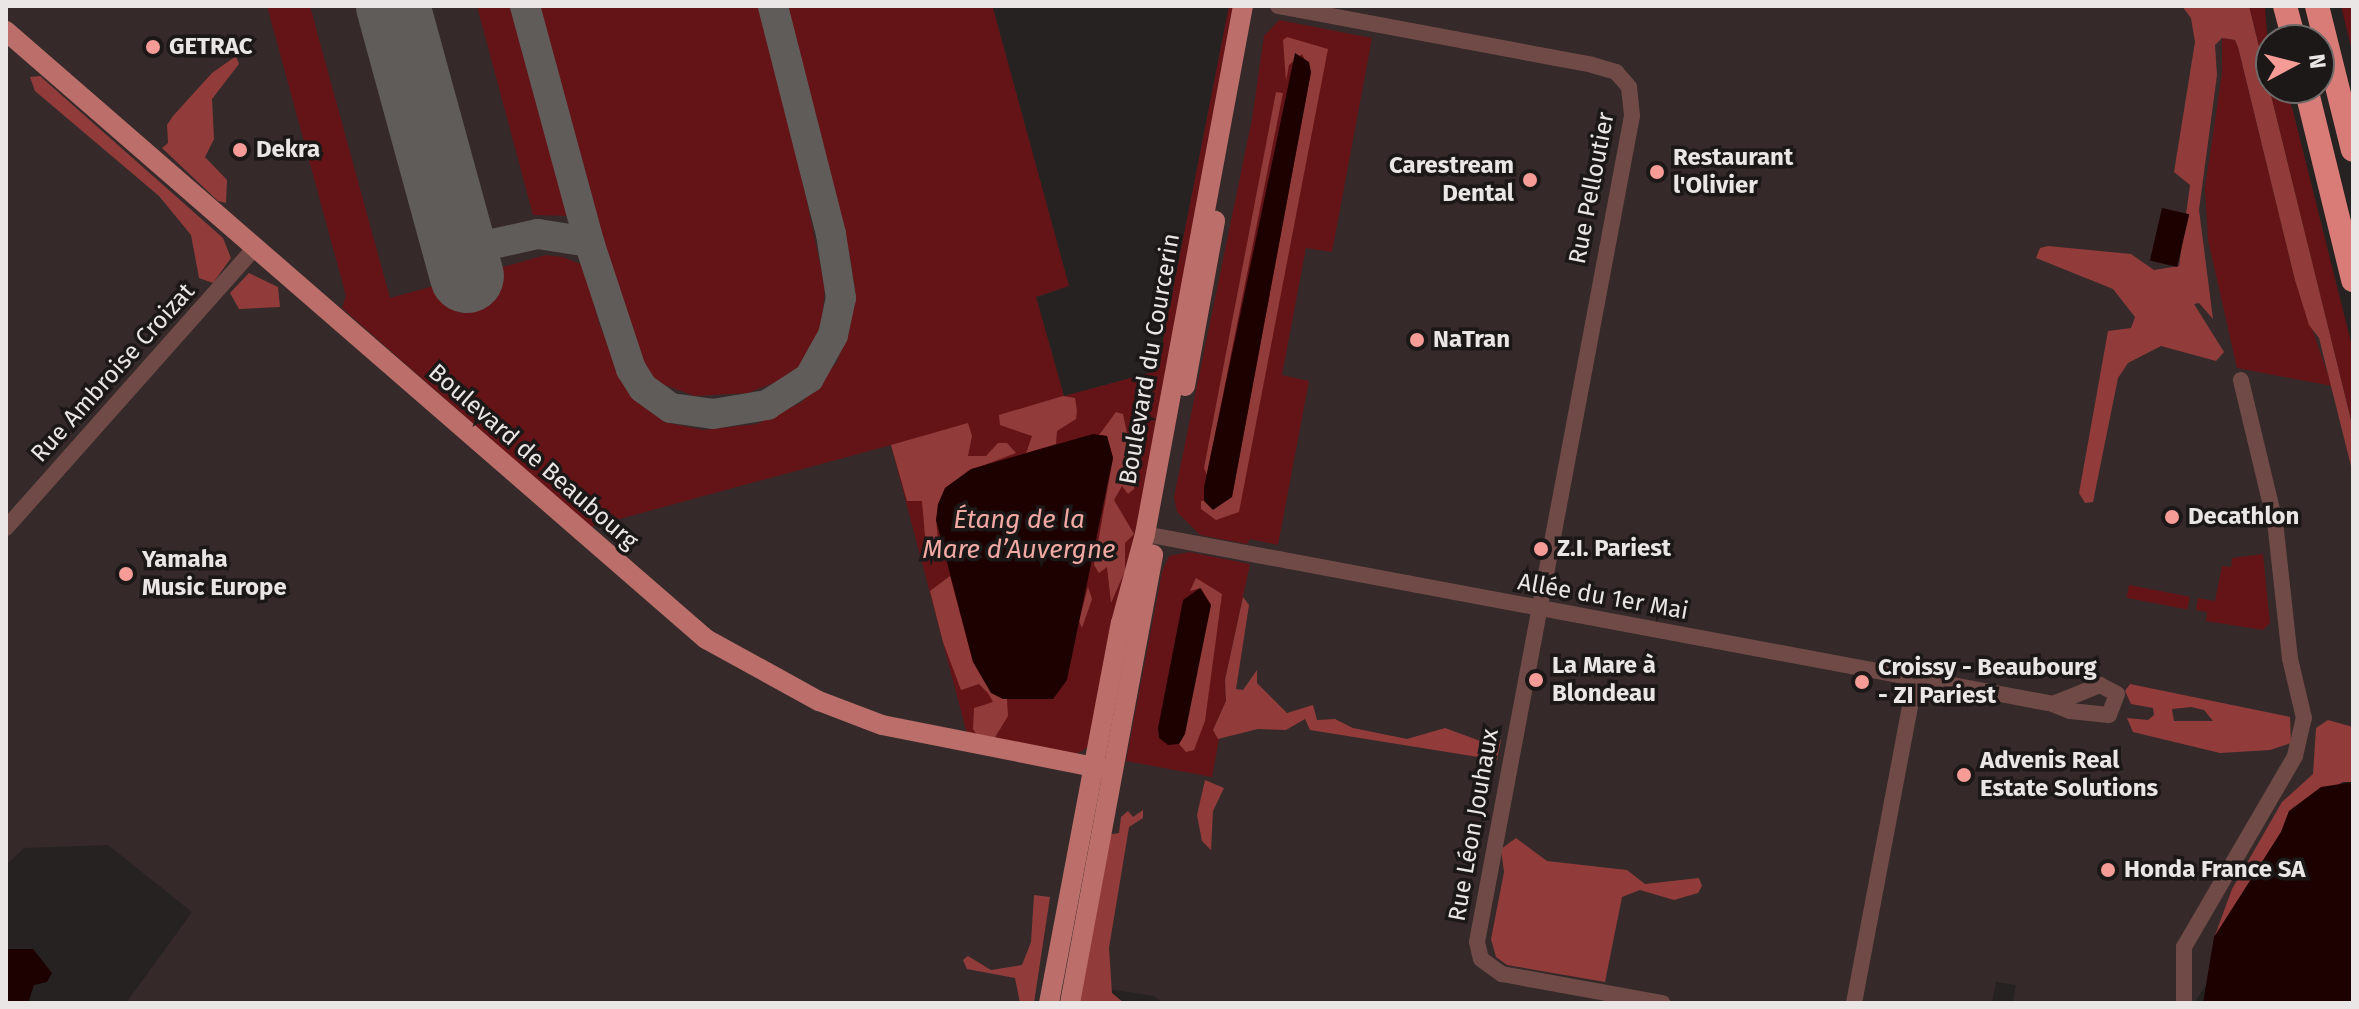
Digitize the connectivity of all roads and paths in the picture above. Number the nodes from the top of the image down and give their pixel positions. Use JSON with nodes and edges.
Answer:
{"nodes":[{"id":1,"x":1243,"y":6,"type":"edge"},
{"id":2,"x":1253,"y":6,"type":"edge"},
{"id":3,"x":1278,"y":6,"type":"edge"},
{"id":4,"x":2317,"y":6,"type":"edge"},
{"id":5,"x":6,"y":31,"type":"edge"},
{"id":6,"x":2310,"y":104,"type":"edge"},
{"id":7,"x":2353,"y":150,"type":"edge"},
{"id":8,"x":255,"y":248,"type":"junction"},
{"id":9,"x":2353,"y":280,"type":"edge"},
{"id":10,"x":2241,"y":380,"type":"dead end"},
{"id":11,"x":6,"y":528,"type":"edge"},
{"id":12,"x":1151,"y":536,"type":"junction"},
{"id":13,"x":1538,"y":609,"type":"junction"},
{"id":14,"x":1915,"y":680,"type":"junction"},
{"id":15,"x":2053,"y":704,"type":"dead end"},
{"id":16,"x":1101,"y":768,"type":"junction"},
{"id":17,"x":1049,"y":1003,"type":"edge"},
{"id":18,"x":1070,"y":1003,"type":"edge"},
{"id":19,"x":1662,"y":1003,"type":"edge"},
{"id":20,"x":1854,"y":1003,"type":"edge"},
{"id":21,"x":2184,"y":1003,"type":"edge"}],
"edges":[{"from":1,"to":12,"type":"main road","name":"Boulevard du Courcerin"},
{"from":2,"to":12,"type":"main road","name":"Boulevard du Courcerin"},
{"from":3,"to":13,"type":"street","name":"Rue Pelloutier"},
{"from":4,"to":7,"type":"highway"},
{"from":5,"to":8,"type":"main road","name":"Boulevard de Beaubourg"},
{"from":6,"to":9,"type":"highway"},
{"from":8,"to":11,"type":"street","name":"Rue Ambroise Croizat"},
{"from":8,"to":16,"type":"main road","name":"Boulevard de Beaubourg"},
{"from":10,"to":21,"type":"street"},
{"from":12,"to":13,"type":"street","name":"Allée du 1er Mai"},
{"from":12,"to":16,"type":"main road","name":"Boulevard du Courcerin"},
{"from":13,"to":14,"type":"street","name":"Allée du 1er Mai"},
{"from":13,"to":19,"type":"street","name":"Rue Léon Jouhaux"},
{"from":14,"to":15,"type":"street","name":"Allée du 1er Mai"},
{"from":14,"to":20,"type":"street"},
{"from":16,"to":17,"type":"main road","name":"Boulevard du Courcerin"},
{"from":16,"to":18,"type":"main road","name":"Boulevard du Courcerin"}]}
